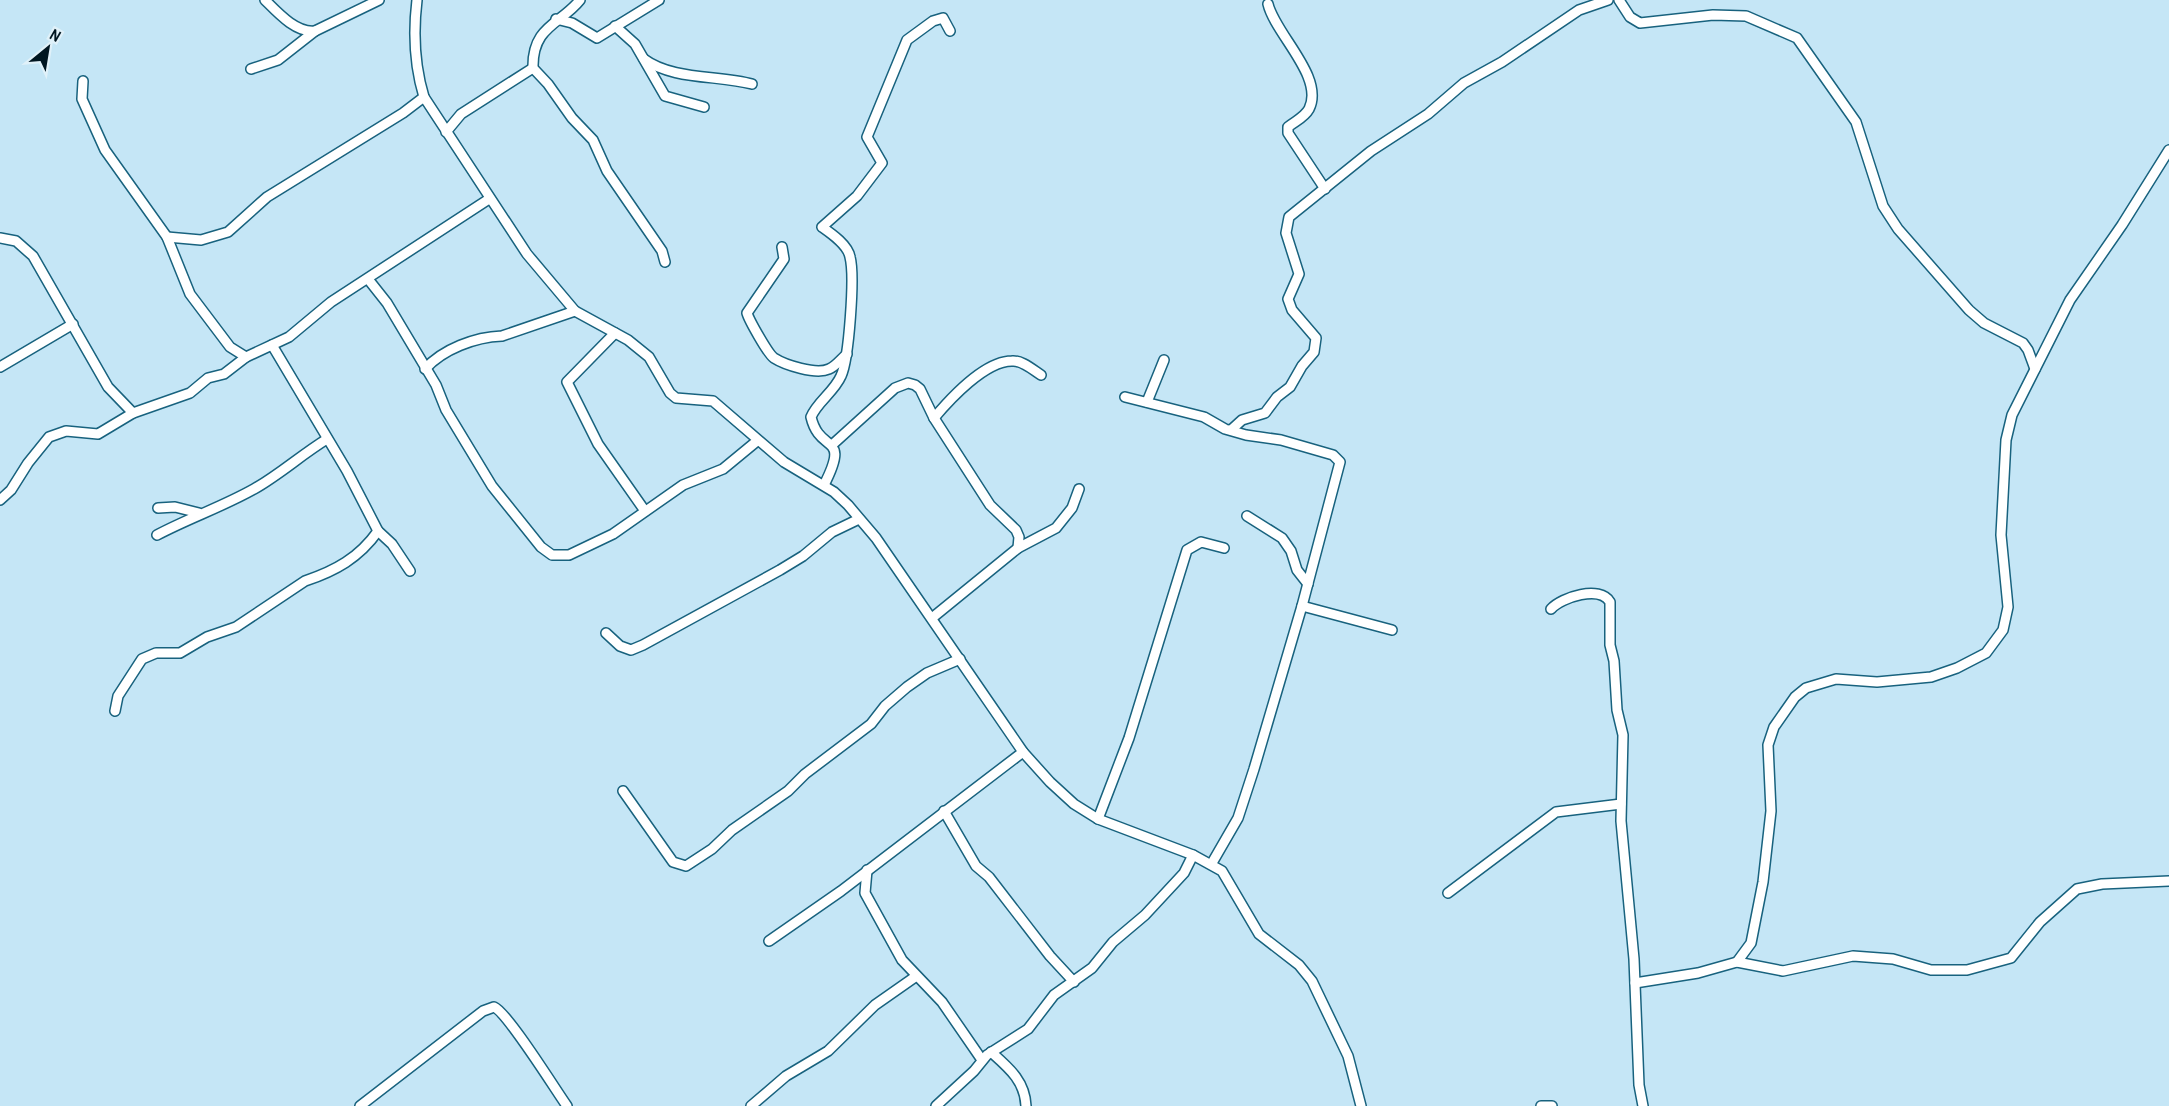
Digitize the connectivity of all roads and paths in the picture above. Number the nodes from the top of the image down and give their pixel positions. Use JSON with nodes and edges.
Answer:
{"nodes":[{"id":1,"x":265,"y":0,"type":"edge"},
{"id":2,"x":379,"y":0,"type":"edge"},
{"id":3,"x":417,"y":0,"type":"edge"},
{"id":4,"x":580,"y":0,"type":"edge"},
{"id":5,"x":659,"y":0,"type":"edge"},
{"id":6,"x":1608,"y":0,"type":"edge"},
{"id":7,"x":1619,"y":0,"type":"edge"},
{"id":8,"x":1269,"y":4,"type":"dead end"},
{"id":9,"x":556,"y":19,"type":"junction"},
{"id":10,"x":615,"y":26,"type":"junction"},
{"id":11,"x":315,"y":31,"type":"junction"},
{"id":12,"x":950,"y":31,"type":"dead end"},
{"id":13,"x":644,"y":59,"type":"junction"},
{"id":14,"x":533,"y":68,"type":"junction"},
{"id":15,"x":251,"y":69,"type":"dead end"},
{"id":16,"x":83,"y":81,"type":"dead end"},
{"id":17,"x":752,"y":84,"type":"dead end"},
{"id":18,"x":424,"y":97,"type":"junction"},
{"id":19,"x":704,"y":107,"type":"dead end"},
{"id":20,"x":446,"y":132,"type":"junction"},
{"id":21,"x":2169,"y":150,"type":"edge"},
{"id":22,"x":1325,"y":189,"type":"junction"},
{"id":23,"x":489,"y":199,"type":"junction"},
{"id":24,"x":167,"y":237,"type":"junction"},
{"id":25,"x":0,"y":238,"type":"edge"},
{"id":26,"x":782,"y":247,"type":"dead end"},
{"id":27,"x":665,"y":262,"type":"dead end"},
{"id":28,"x":368,"y":279,"type":"junction"},
{"id":29,"x":575,"y":311,"type":"junction"},
{"id":30,"x":73,"y":324,"type":"junction"},
{"id":31,"x":615,"y":333,"type":"junction"},
{"id":32,"x":272,"y":345,"type":"junction"},
{"id":33,"x":847,"y":354,"type":"junction"},
{"id":34,"x":246,"y":357,"type":"junction"},
{"id":35,"x":1164,"y":360,"type":"dead end"},
{"id":36,"x":0,"y":367,"type":"edge"},
{"id":37,"x":425,"y":369,"type":"junction"},
{"id":38,"x":2035,"y":369,"type":"junction"},
{"id":39,"x":1041,"y":375,"type":"dead end"},
{"id":40,"x":1125,"y":397,"type":"dead end"},
{"id":41,"x":1147,"y":402,"type":"junction"},
{"id":42,"x":133,"y":412,"type":"junction"},
{"id":43,"x":934,"y":418,"type":"junction"},
{"id":44,"x":1231,"y":430,"type":"junction"},
{"id":45,"x":327,"y":439,"type":"junction"},
{"id":46,"x":758,"y":441,"type":"junction"},
{"id":47,"x":832,"y":445,"type":"junction"},
{"id":48,"x":824,"y":485,"type":"junction"},
{"id":49,"x":1079,"y":489,"type":"dead end"},
{"id":50,"x":0,"y":500,"type":"edge"},
{"id":51,"x":158,"y":508,"type":"dead end"},
{"id":52,"x":645,"y":511,"type":"junction"},
{"id":53,"x":199,"y":513,"type":"junction"},
{"id":54,"x":1247,"y":516,"type":"dead end"},
{"id":55,"x":859,"y":519,"type":"junction"},
{"id":56,"x":378,"y":531,"type":"junction"},
{"id":57,"x":157,"y":535,"type":"dead end"},
{"id":58,"x":1018,"y":548,"type":"junction"},
{"id":59,"x":1224,"y":548,"type":"dead end"},
{"id":60,"x":411,"y":571,"type":"dead end"},
{"id":61,"x":1308,"y":584,"type":"junction"},
{"id":62,"x":1302,"y":606,"type":"junction"},
{"id":63,"x":1551,"y":609,"type":"dead end"},
{"id":64,"x":932,"y":618,"type":"junction"},
{"id":65,"x":1392,"y":630,"type":"dead end"},
{"id":66,"x":606,"y":633,"type":"dead end"},
{"id":67,"x":960,"y":659,"type":"junction"},
{"id":68,"x":116,"y":711,"type":"dead end"},
{"id":69,"x":1023,"y":752,"type":"junction"},
{"id":70,"x":623,"y":791,"type":"dead end"},
{"id":71,"x":1621,"y":804,"type":"junction"},
{"id":72,"x":944,"y":811,"type":"junction"},
{"id":73,"x":1098,"y":819,"type":"junction"},
{"id":74,"x":1192,"y":855,"type":"junction"},
{"id":75,"x":1212,"y":864,"type":"junction"},
{"id":76,"x":867,"y":870,"type":"junction"},
{"id":77,"x":2169,"y":881,"type":"edge"},
{"id":78,"x":1448,"y":893,"type":"dead end"},
{"id":79,"x":769,"y":941,"type":"dead end"},
{"id":80,"x":1750,"y":944,"type":"junction"},
{"id":81,"x":1737,"y":962,"type":"junction"},
{"id":82,"x":1756,"y":965,"type":"junction"},
{"id":83,"x":915,"y":976,"type":"junction"},
{"id":84,"x":1074,"y":982,"type":"junction"},
{"id":85,"x":1635,"y":983,"type":"junction"},
{"id":86,"x":992,"y":1052,"type":"junction"},
{"id":87,"x":982,"y":1060,"type":"junction"},
{"id":88,"x":360,"y":1106,"type":"edge"},
{"id":89,"x":567,"y":1106,"type":"edge"},
{"id":90,"x":751,"y":1106,"type":"edge"},
{"id":91,"x":936,"y":1106,"type":"edge"},
{"id":92,"x":1026,"y":1106,"type":"edge"},
{"id":93,"x":1361,"y":1106,"type":"edge"},
{"id":94,"x":1541,"y":1106,"type":"edge"},
{"id":95,"x":1552,"y":1106,"type":"edge"},
{"id":96,"x":1643,"y":1106,"type":"edge"}],
"edges":[{"from":1,"to":11,"type":"street"},
{"from":2,"to":11,"type":"street"},
{"from":3,"to":18,"type":"street"},
{"from":4,"to":9,"type":"street"},
{"from":5,"to":10,"type":"street"},
{"from":6,"to":22,"type":"street"},
{"from":7,"to":38,"type":"street"},
{"from":8,"to":22,"type":"street"},
{"from":9,"to":10,"type":"street"},
{"from":9,"to":14,"type":"street"},
{"from":10,"to":13,"type":"street"},
{"from":11,"to":15,"type":"street"},
{"from":12,"to":33,"type":"street"},
{"from":13,"to":17,"type":"street"},
{"from":13,"to":19,"type":"street"},
{"from":14,"to":20,"type":"street"},
{"from":14,"to":27,"type":"street"},
{"from":16,"to":24,"type":"street"},
{"from":18,"to":20,"type":"street"},
{"from":18,"to":24,"type":"street"},
{"from":20,"to":23,"type":"street"},
{"from":21,"to":38,"type":"street"},
{"from":22,"to":44,"type":"street"},
{"from":23,"to":28,"type":"street"},
{"from":23,"to":29,"type":"street"},
{"from":24,"to":34,"type":"street"},
{"from":25,"to":30,"type":"street"},
{"from":26,"to":33,"type":"street"},
{"from":28,"to":32,"type":"street"},
{"from":28,"to":37,"type":"street"},
{"from":29,"to":31,"type":"street"},
{"from":29,"to":37,"type":"street"},
{"from":30,"to":36,"type":"street"},
{"from":30,"to":42,"type":"street"},
{"from":31,"to":46,"type":"street"},
{"from":31,"to":52,"type":"street"},
{"from":32,"to":34,"type":"street"},
{"from":32,"to":45,"type":"street"},
{"from":33,"to":47,"type":"street"},
{"from":34,"to":42,"type":"street"},
{"from":35,"to":41,"type":"street"},
{"from":37,"to":52,"type":"street"},
{"from":38,"to":80,"type":"street"},
{"from":39,"to":43,"type":"street"},
{"from":40,"to":41,"type":"street"},
{"from":41,"to":44,"type":"street"},
{"from":42,"to":50,"type":"street"},
{"from":43,"to":47,"type":"street"},
{"from":43,"to":58,"type":"street"},
{"from":44,"to":61,"type":"street"},
{"from":45,"to":53,"type":"street"},
{"from":45,"to":56,"type":"street"},
{"from":46,"to":48,"type":"street"},
{"from":46,"to":52,"type":"street"},
{"from":47,"to":48,"type":"street"},
{"from":48,"to":55,"type":"street"},
{"from":49,"to":58,"type":"street"},
{"from":51,"to":53,"type":"street"},
{"from":53,"to":57,"type":"street"},
{"from":54,"to":61,"type":"street"},
{"from":55,"to":64,"type":"street"},
{"from":55,"to":66,"type":"street"},
{"from":56,"to":60,"type":"street"},
{"from":56,"to":68,"type":"street"},
{"from":58,"to":64,"type":"street"},
{"from":59,"to":73,"type":"street"},
{"from":61,"to":62,"type":"street"},
{"from":62,"to":65,"type":"street"},
{"from":62,"to":75,"type":"street"},
{"from":63,"to":71,"type":"street"},
{"from":64,"to":67,"type":"street"},
{"from":67,"to":69,"type":"street"},
{"from":67,"to":70,"type":"street"},
{"from":69,"to":72,"type":"street"},
{"from":69,"to":73,"type":"street"},
{"from":71,"to":78,"type":"street"},
{"from":71,"to":85,"type":"street"},
{"from":72,"to":76,"type":"street"},
{"from":72,"to":84,"type":"street"},
{"from":73,"to":74,"type":"street"},
{"from":74,"to":75,"type":"street"},
{"from":74,"to":84,"type":"street"},
{"from":75,"to":93,"type":"street"},
{"from":76,"to":79,"type":"street"},
{"from":76,"to":83,"type":"street"},
{"from":77,"to":82,"type":"street"},
{"from":80,"to":81,"type":"street"},
{"from":80,"to":82,"type":"street"},
{"from":81,"to":82,"type":"street"},
{"from":81,"to":85,"type":"street"},
{"from":83,"to":87,"type":"street"},
{"from":83,"to":90,"type":"street"},
{"from":84,"to":86,"type":"street"},
{"from":85,"to":96,"type":"street"},
{"from":86,"to":87,"type":"street"},
{"from":86,"to":92,"type":"street"},
{"from":87,"to":91,"type":"street"},
{"from":88,"to":89,"type":"street"},
{"from":94,"to":95,"type":"street"}]}
